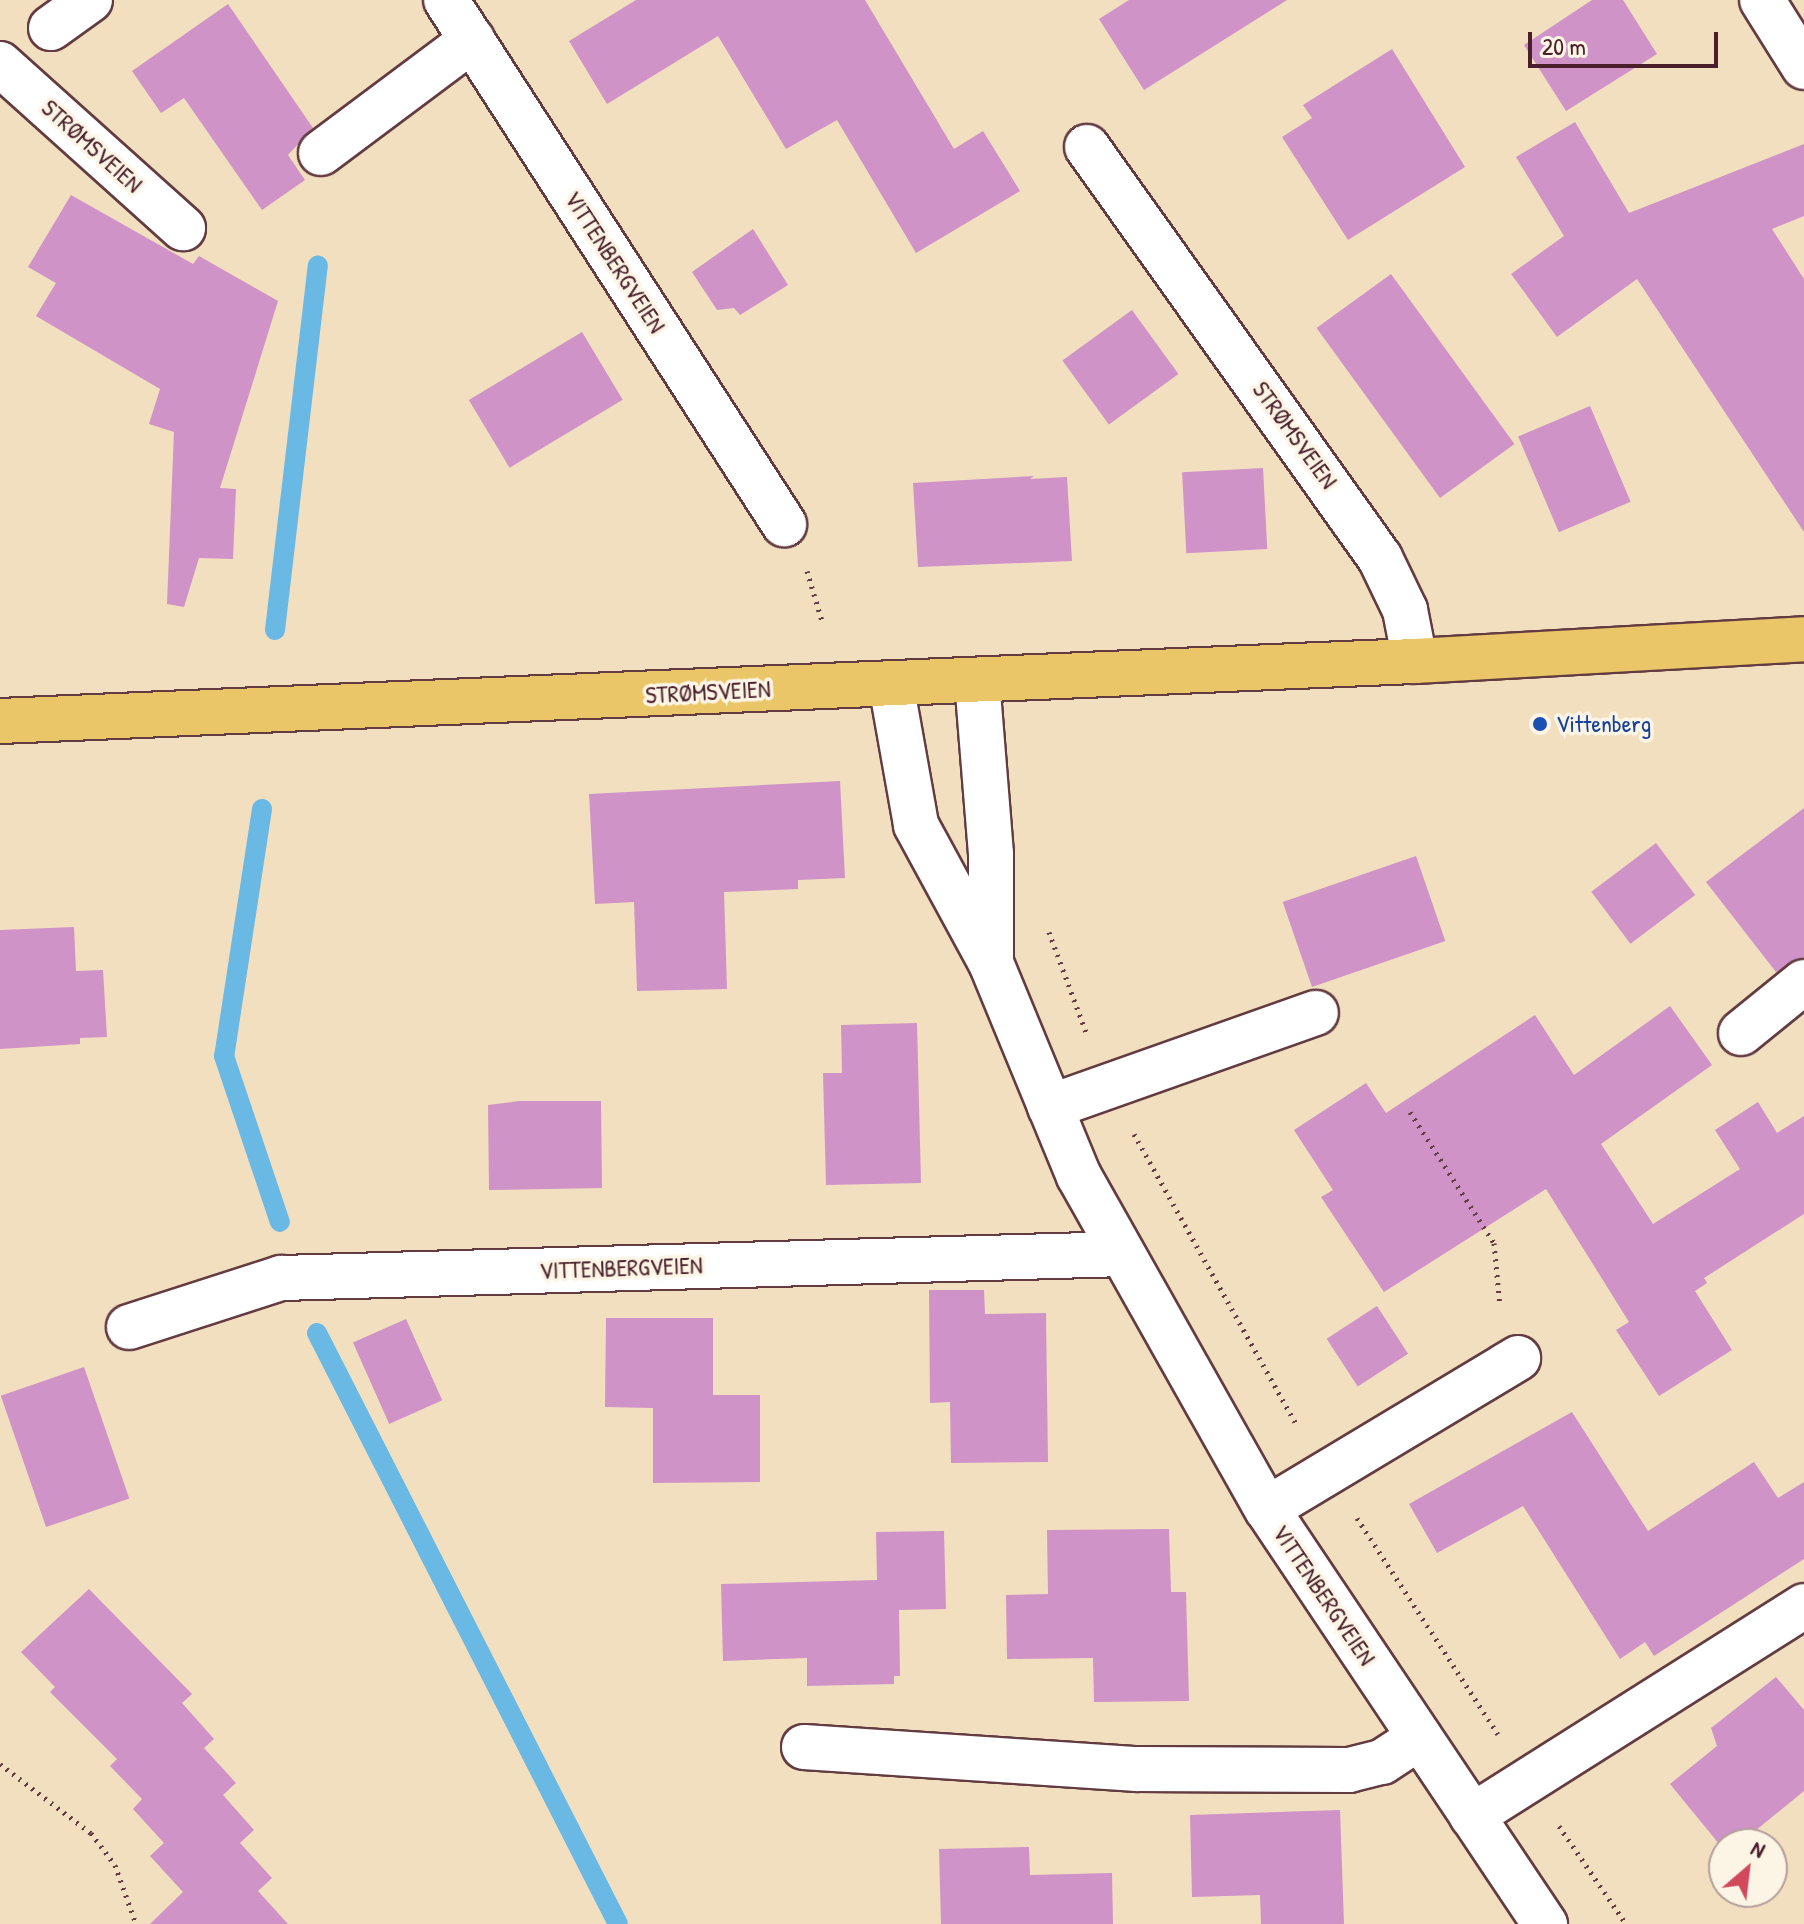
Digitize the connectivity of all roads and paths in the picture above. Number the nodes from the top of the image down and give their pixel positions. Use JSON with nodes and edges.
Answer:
{"nodes":[{"id":1,"x":90,"y":0,"type":"edge"},
{"id":2,"x":446,"y":0,"type":"edge"},
{"id":3,"x":1762,"y":0,"type":"edge"},
{"id":4,"x":51,"y":28,"type":"dead end"},
{"id":5,"x":472,"y":40,"type":"junction"},
{"id":6,"x":0,"y":64,"type":"edge"},
{"id":7,"x":1804,"y":67,"type":"edge"},
{"id":8,"x":1087,"y":147,"type":"dead end"},
{"id":9,"x":321,"y":153,"type":"dead end"},
{"id":10,"x":183,"y":228,"type":"dead end"},
{"id":11,"x":784,"y":524,"type":"dead end"},
{"id":12,"x":1804,"y":639,"type":"edge"},
{"id":13,"x":1415,"y":661,"type":"junction"},
{"id":14,"x":977,"y":680,"type":"junction"},
{"id":15,"x":891,"y":684,"type":"junction"},
{"id":16,"x":0,"y":721,"type":"edge"},
{"id":17,"x":991,"y":963,"type":"junction"},
{"id":18,"x":1804,"y":982,"type":"edge"},
{"id":19,"x":1316,"y":1013,"type":"dead end"},
{"id":20,"x":1741,"y":1033,"type":"dead end"},
{"id":21,"x":1050,"y":1107,"type":"junction"},
{"id":22,"x":1410,"y":1112,"type":"dead end"},
{"id":23,"x":1122,"y":1254,"type":"junction"},
{"id":24,"x":129,"y":1327,"type":"dead end"},
{"id":25,"x":1518,"y":1358,"type":"joint"},
{"id":26,"x":1267,"y":1509,"type":"junction"},
{"id":27,"x":1804,"y":1606,"type":"edge"},
{"id":28,"x":1420,"y":1737,"type":"junction"},
{"id":29,"x":804,"y":1747,"type":"dead end"},
{"id":30,"x":0,"y":1764,"type":"edge"},
{"id":31,"x":1472,"y":1816,"type":"junction"},
{"id":32,"x":136,"y":1924,"type":"edge"},
{"id":33,"x":1545,"y":1924,"type":"edge"}],
"edges":[{"from":1,"to":4,"type":"street"},
{"from":2,"to":5,"type":"street","name":"VITTENBERGVEIEN"},
{"from":3,"to":7,"type":"street"},
{"from":5,"to":9,"type":"street"},
{"from":5,"to":11,"type":"street","name":"VITTENBERGVEIEN"},
{"from":6,"to":10,"type":"street","name":"STRØMSVEIEN"},
{"from":8,"to":13,"type":"street","name":"STRØMSVEIEN"},
{"from":12,"to":13,"type":"main road","name":"STRØMSVEIEN"},
{"from":13,"to":14,"type":"main road","name":"STRØMSVEIEN"},
{"from":14,"to":15,"type":"main road","name":"STRØMSVEIEN"},
{"from":14,"to":17,"type":"street","name":"VITTENBERGVEIEN"},
{"from":15,"to":16,"type":"main road","name":"STRØMSVEIEN"},
{"from":15,"to":17,"type":"street","name":"VITTENBERGVEIEN"},
{"from":17,"to":21,"type":"street","name":"VITTENBERGVEIEN"},
{"from":18,"to":20,"type":"street"},
{"from":19,"to":21,"type":"street"},
{"from":21,"to":23,"type":"street","name":"VITTENBERGVEIEN"},
{"from":22,"to":25,"type":"path"},
{"from":23,"to":24,"type":"street","name":"VITTENBERGVEIEN"},
{"from":23,"to":26,"type":"street","name":"VITTENBERGVEIEN"},
{"from":25,"to":26,"type":"street"},
{"from":26,"to":28,"type":"street","name":"VITTENBERGVEIEN"},
{"from":27,"to":31,"type":"street"},
{"from":28,"to":29,"type":"street"},
{"from":28,"to":31,"type":"street","name":"VITTENBERGVEIEN"},
{"from":30,"to":32,"type":"path"},
{"from":31,"to":33,"type":"street","name":"VITTENBERGVEIEN"}]}
